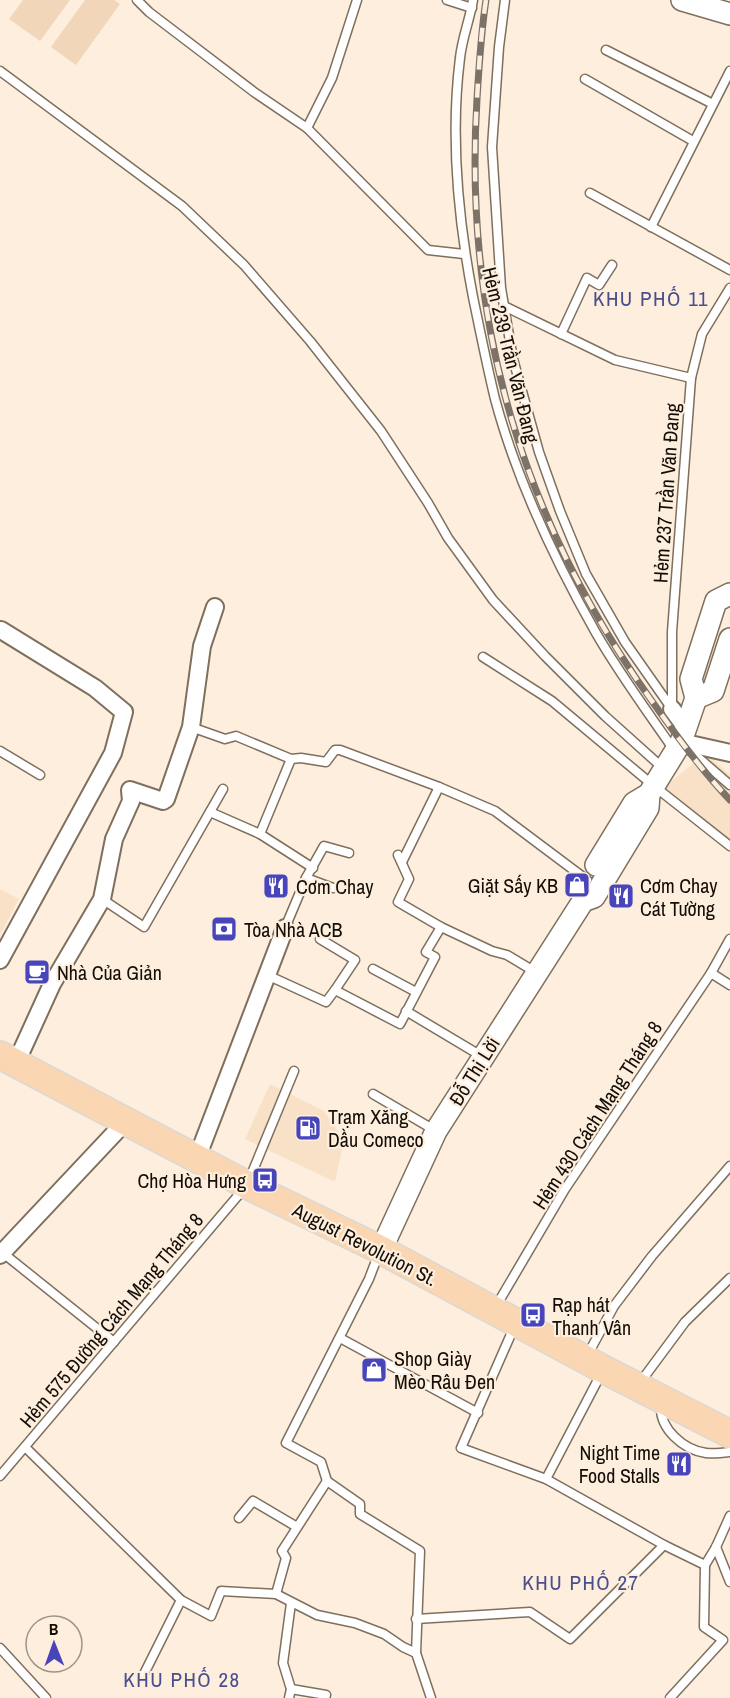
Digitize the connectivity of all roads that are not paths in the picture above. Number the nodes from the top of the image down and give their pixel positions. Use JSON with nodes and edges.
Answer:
{"nodes":[{"id":1,"x":137,"y":0,"type":"edge"},
{"id":2,"x":357,"y":0,"type":"edge"},
{"id":3,"x":447,"y":0,"type":"edge"},
{"id":4,"x":505,"y":0,"type":"edge"},
{"id":5,"x":682,"y":0,"type":"edge"},
{"id":6,"x":473,"y":4,"type":"edge"},
{"id":7,"x":730,"y":14,"type":"edge"},
{"id":8,"x":606,"y":50,"type":"dead end"},
{"id":9,"x":0,"y":70,"type":"edge"},
{"id":10,"x":730,"y":71,"type":"edge"},
{"id":11,"x":585,"y":79,"type":"dead end"},
{"id":12,"x":712,"y":104,"type":"junction"},
{"id":13,"x":307,"y":128,"type":"junction"},
{"id":14,"x":693,"y":141,"type":"junction"},
{"id":15,"x":590,"y":193,"type":"dead end"},
{"id":16,"x":651,"y":227,"type":"junction"},
{"id":17,"x":464,"y":254,"type":"junction"},
{"id":18,"x":612,"y":265,"type":"dead end"},
{"id":19,"x":730,"y":270,"type":"edge"},
{"id":20,"x":730,"y":288,"type":"edge"},
{"id":21,"x":504,"y":306,"type":"junction"},
{"id":22,"x":561,"y":334,"type":"junction"},
{"id":23,"x":692,"y":378,"type":"junction"},
{"id":24,"x":730,"y":594,"type":"edge"},
{"id":25,"x":215,"y":607,"type":"dead end"},
{"id":26,"x":0,"y":630,"type":"edge"},
{"id":27,"x":730,"y":639,"type":"edge"},
{"id":28,"x":483,"y":657,"type":"dead end"},
{"id":29,"x":696,"y":698,"type":"junction"},
{"id":30,"x":672,"y":709,"type":"junction"},
{"id":31,"x":191,"y":727,"type":"junction"},
{"id":32,"x":0,"y":751,"type":"edge"},
{"id":33,"x":730,"y":753,"type":"edge"},
{"id":34,"x":291,"y":759,"type":"junction"},
{"id":35,"x":668,"y":762,"type":"junction"},
{"id":36,"x":40,"y":775,"type":"dead end"},
{"id":37,"x":730,"y":785,"type":"edge"},
{"id":38,"x":439,"y":787,"type":"junction"},
{"id":39,"x":223,"y":789,"type":"dead end"},
{"id":40,"x":210,"y":812,"type":"junction"},
{"id":41,"x":260,"y":834,"type":"junction"},
{"id":42,"x":730,"y":846,"type":"edge"},
{"id":43,"x":348,"y":853,"type":"dead end"},
{"id":44,"x":313,"y":868,"type":"junction"},
{"id":45,"x":306,"y":878,"type":"junction"},
{"id":46,"x":587,"y":880,"type":"junction"},
{"id":47,"x":333,"y":888,"type":"dead end"},
{"id":48,"x":102,"y":898,"type":"junction"},
{"id":49,"x":583,"y":901,"type":"junction"},
{"id":50,"x":441,"y":927,"type":"junction"},
{"id":51,"x":285,"y":928,"type":"joint"},
{"id":52,"x":320,"y":939,"type":"dead end"},
{"id":53,"x":730,"y":939,"type":"edge"},
{"id":54,"x":0,"y":960,"type":"edge"},
{"id":55,"x":373,"y":969,"type":"dead end"},
{"id":56,"x":537,"y":973,"type":"junction"},
{"id":57,"x":711,"y":973,"type":"junction"},
{"id":58,"x":267,"y":975,"type":"junction"},
{"id":59,"x":730,"y":985,"type":"edge"},
{"id":60,"x":335,"y":990,"type":"junction"},
{"id":61,"x":416,"y":992,"type":"junction"},
{"id":62,"x":406,"y":1011,"type":"junction"},
{"id":63,"x":483,"y":1057,"type":"junction"},
{"id":64,"x":8,"y":1059,"type":"edge"},
{"id":65,"x":294,"y":1071,"type":"dead end"},
{"id":66,"x":373,"y":1094,"type":"dead end"},
{"id":67,"x":126,"y":1121,"type":"junction"},
{"id":68,"x":436,"y":1131,"type":"junction"},
{"id":69,"x":197,"y":1158,"type":"junction"},
{"id":70,"x":730,"y":1166,"type":"edge"},
{"id":71,"x":247,"y":1185,"type":"junction"},
{"id":72,"x":381,"y":1250,"type":"junction"},
{"id":73,"x":1,"y":1254,"type":"edge"},
{"id":74,"x":730,"y":1278,"type":"edge"},
{"id":75,"x":505,"y":1317,"type":"junction"},
{"id":76,"x":340,"y":1338,"type":"junction"},
{"id":77,"x":114,"y":1342,"type":"junction"},
{"id":78,"x":594,"y":1364,"type":"junction"},
{"id":79,"x":638,"y":1387,"type":"junction"},
{"id":80,"x":661,"y":1399,"type":"junction"},
{"id":81,"x":477,"y":1413,"type":"junction"},
{"id":82,"x":730,"y":1434,"type":"edge"},
{"id":83,"x":25,"y":1447,"type":"junction"},
{"id":84,"x":730,"y":1452,"type":"edge"},
{"id":85,"x":0,"y":1476,"type":"edge"},
{"id":86,"x":546,"y":1479,"type":"junction"},
{"id":87,"x":327,"y":1481,"type":"junction"},
{"id":88,"x":730,"y":1516,"type":"edge"},
{"id":89,"x":238,"y":1518,"type":"dead end"},
{"id":90,"x":297,"y":1527,"type":"junction"},
{"id":91,"x":664,"y":1545,"type":"junction"},
{"id":92,"x":716,"y":1547,"type":"junction"},
{"id":93,"x":705,"y":1565,"type":"junction"},
{"id":94,"x":730,"y":1582,"type":"edge"},
{"id":95,"x":276,"y":1594,"type":"junction"},
{"id":96,"x":181,"y":1600,"type":"junction"},
{"id":97,"x":291,"y":1603,"type":"junction"},
{"id":98,"x":416,"y":1619,"type":"junction"},
{"id":99,"x":723,"y":1640,"type":"junction"},
{"id":100,"x":0,"y":1648,"type":"edge"},
{"id":101,"x":730,"y":1648,"type":"edge"},
{"id":102,"x":416,"y":1653,"type":"junction"},
{"id":103,"x":144,"y":1674,"type":"dead end"},
{"id":104,"x":290,"y":1694,"type":"edge"},
{"id":105,"x":46,"y":1698,"type":"edge"},
{"id":106,"x":325,"y":1698,"type":"edge"},
{"id":107,"x":431,"y":1698,"type":"edge"},
{"id":108,"x":670,"y":1698,"type":"edge"}],
"edges":[{"from":1,"to":13,"type":"lane"},
{"from":2,"to":13,"type":"lane"},
{"from":3,"to":6,"type":"lane"},
{"from":4,"to":21,"type":"lane","name":"Hẻm 239 Trần Văn Đang"},
{"from":5,"to":7,"type":"street"},
{"from":6,"to":17,"type":"lane","name":"Hẻm 239 Trần Văn Đang"},
{"from":8,"to":12,"type":"lane"},
{"from":9,"to":35,"type":"lane"},
{"from":10,"to":12,"type":"lane"},
{"from":11,"to":14,"type":"lane"},
{"from":12,"to":14,"type":"lane"},
{"from":13,"to":17,"type":"lane"},
{"from":14,"to":16,"type":"lane"},
{"from":15,"to":16,"type":"lane"},
{"from":16,"to":19,"type":"lane"},
{"from":17,"to":35,"type":"lane","name":"Hẻm 239 Trần Văn Đang"},
{"from":18,"to":22,"type":"lane"},
{"from":20,"to":23,"type":"lane","name":"Hẻm 237 Trần Văn Đang"},
{"from":21,"to":22,"type":"lane"},
{"from":21,"to":30,"type":"lane","name":"Hẻm 239 Trần Văn Đang"},
{"from":22,"to":23,"type":"lane"},
{"from":23,"to":30,"type":"lane","name":"Hẻm 237 Trần Văn Đang"},
{"from":24,"to":29,"type":"street","name":"Đỗ Thị Lời"},
{"from":25,"to":31,"type":"street"},
{"from":26,"to":54,"type":"street"},
{"from":27,"to":29,"type":"street","name":"Đỗ Thị Lời"},
{"from":28,"to":35,"type":"lane"},
{"from":29,"to":35,"type":"street","name":"Đỗ Thị Lời"},
{"from":30,"to":35,"type":"street","name":"Hẻm 239 Trần Văn Đang"},
{"from":31,"to":34,"type":"lane"},
{"from":31,"to":48,"type":"street"},
{"from":32,"to":36,"type":"lane"},
{"from":33,"to":35,"type":"street"},
{"from":34,"to":38,"type":"lane"},
{"from":34,"to":41,"type":"lane"},
{"from":35,"to":37,"type":"lane"},
{"from":35,"to":42,"type":"lane"},
{"from":35,"to":46,"type":"street","name":"Đỗ Thị Lời"},
{"from":35,"to":49,"type":"street","name":"Đỗ Thị Lời"},
{"from":38,"to":46,"type":"lane"},
{"from":38,"to":50,"type":"lane"},
{"from":39,"to":40,"type":"lane"},
{"from":40,"to":41,"type":"lane"},
{"from":40,"to":48,"type":"lane"},
{"from":41,"to":44,"type":"lane"},
{"from":43,"to":44,"type":"lane"},
{"from":44,"to":45,"type":"lane"},
{"from":45,"to":47,"type":"lane"},
{"from":45,"to":51,"type":"lane"},
{"from":46,"to":49,"type":"street","name":"Đỗ Thị Lời"},
{"from":48,"to":64,"type":"street"},
{"from":49,"to":56,"type":"street","name":"Đỗ Thị Lời"},
{"from":50,"to":56,"type":"lane"},
{"from":50,"to":61,"type":"lane"},
{"from":51,"to":58,"type":"street"},
{"from":52,"to":60,"type":"lane"},
{"from":53,"to":57,"type":"lane","name":"Hẻm 430 Cách Mạng Tháng 8"},
{"from":55,"to":61,"type":"lane"},
{"from":56,"to":63,"type":"street","name":"Đỗ Thị Lời"},
{"from":57,"to":59,"type":"lane"},
{"from":57,"to":75,"type":"lane","name":"Hẻm 430 Cách Mạng Tháng 8"},
{"from":58,"to":60,"type":"lane"},
{"from":58,"to":69,"type":"street"},
{"from":60,"to":62,"type":"lane"},
{"from":61,"to":62,"type":"lane"},
{"from":62,"to":63,"type":"lane"},
{"from":63,"to":68,"type":"street","name":"Đỗ Thị Lời"},
{"from":64,"to":67,"type":"main road","name":"August Revolution St."},
{"from":65,"to":71,"type":"lane","name":"Hẻm 575 Đường Cách Mạng Tháng 8"},
{"from":66,"to":68,"type":"lane"},
{"from":67,"to":69,"type":"main road","name":"August Revolution St."},
{"from":67,"to":73,"type":"street"},
{"from":68,"to":72,"type":"street","name":"Đỗ Thị Lời"},
{"from":69,"to":71,"type":"main road","name":"August Revolution St."},
{"from":70,"to":78,"type":"lane"},
{"from":71,"to":72,"type":"main road","name":"August Revolution St."},
{"from":71,"to":77,"type":"lane","name":"Hẻm 575 Đường Cách Mạng Tháng 8"},
{"from":72,"to":75,"type":"main road","name":"August Revolution St."},
{"from":72,"to":76,"type":"lane"},
{"from":73,"to":77,"type":"lane"},
{"from":74,"to":79,"type":"lane"},
{"from":75,"to":78,"type":"main road","name":"August Revolution St."},
{"from":75,"to":81,"type":"lane","name":"Hẻm 430 Cách Mạng Tháng 8"},
{"from":76,"to":81,"type":"lane"},
{"from":76,"to":87,"type":"lane"},
{"from":77,"to":83,"type":"lane","name":"Hẻm 575 Đường Cách Mạng Tháng 8"},
{"from":78,"to":79,"type":"main road","name":"August Revolution St."},
{"from":78,"to":86,"type":"lane"},
{"from":79,"to":80,"type":"main road","name":"August Revolution St."},
{"from":80,"to":82,"type":"main road","name":"August Revolution St."},
{"from":80,"to":84,"type":"lane"},
{"from":81,"to":86,"type":"lane","name":"Hẻm 430 Cách Mạng Tháng 8"},
{"from":83,"to":85,"type":"lane","name":"Hẻm 575 Đường Cách Mạng Tháng 8"},
{"from":83,"to":96,"type":"lane"},
{"from":86,"to":91,"type":"lane"},
{"from":87,"to":90,"type":"lane"},
{"from":87,"to":98,"type":"lane"},
{"from":88,"to":92,"type":"lane"},
{"from":89,"to":90,"type":"lane"},
{"from":90,"to":95,"type":"lane"},
{"from":91,"to":93,"type":"lane"},
{"from":91,"to":98,"type":"lane"},
{"from":92,"to":93,"type":"lane"},
{"from":92,"to":94,"type":"lane"},
{"from":93,"to":99,"type":"lane"},
{"from":95,"to":96,"type":"lane"},
{"from":95,"to":97,"type":"lane"},
{"from":96,"to":103,"type":"lane"},
{"from":97,"to":102,"type":"lane"},
{"from":97,"to":104,"type":"lane"},
{"from":98,"to":102,"type":"lane"},
{"from":99,"to":101,"type":"lane"},
{"from":99,"to":108,"type":"lane"},
{"from":100,"to":105,"type":"lane"},
{"from":102,"to":107,"type":"lane"},
{"from":104,"to":106,"type":"lane"}]}
